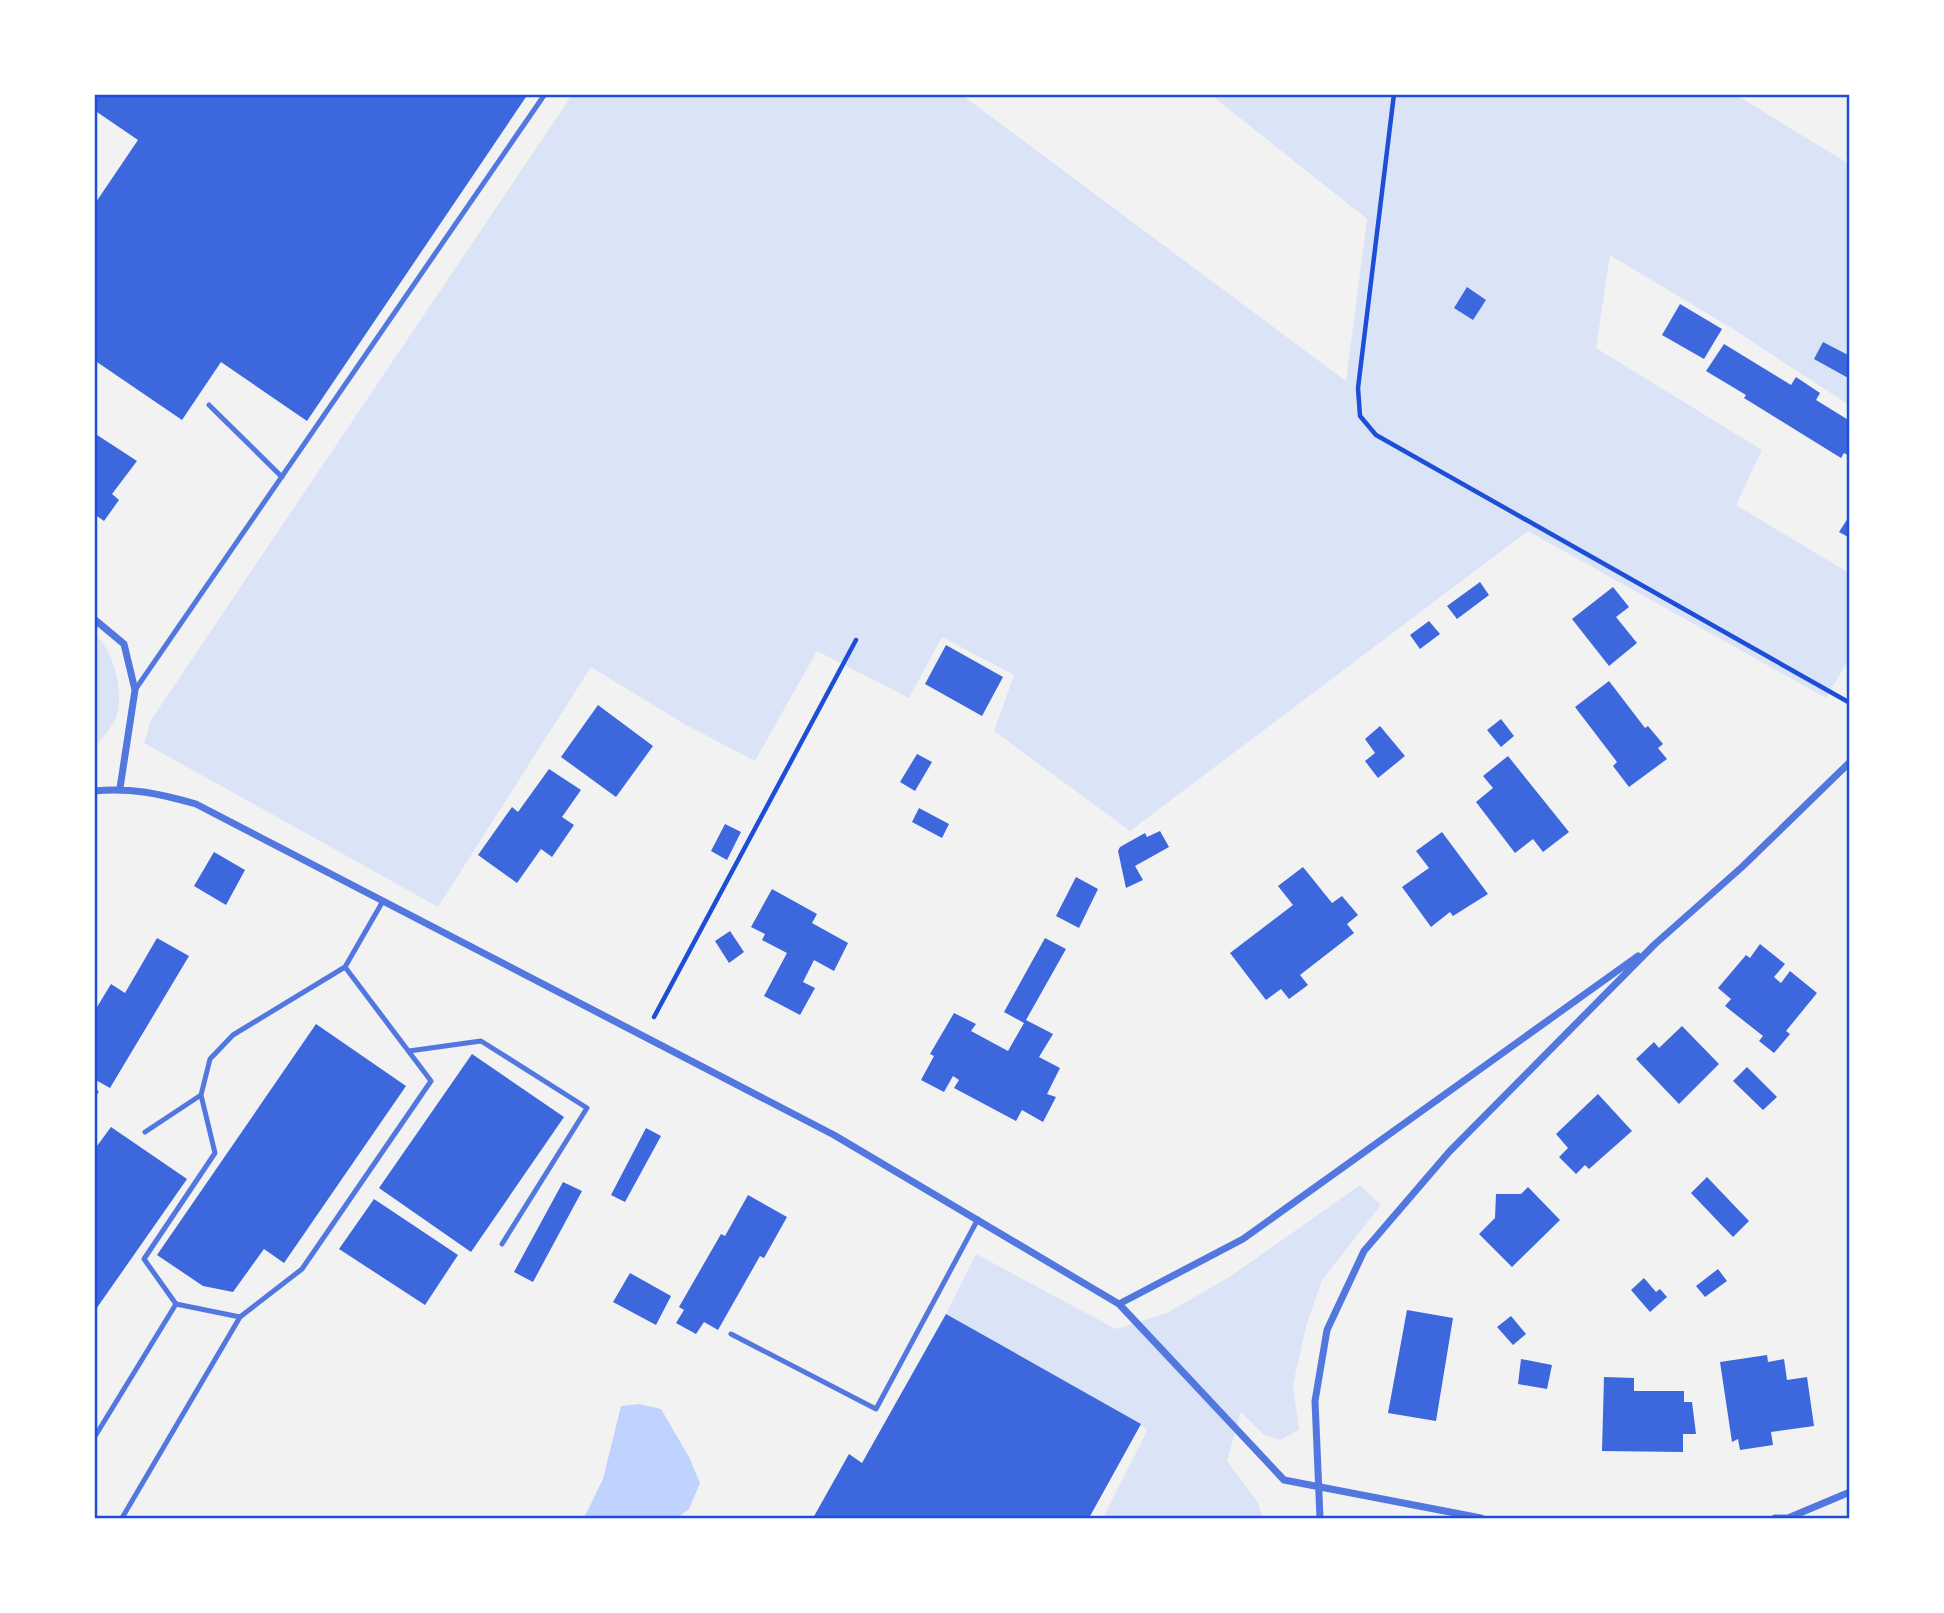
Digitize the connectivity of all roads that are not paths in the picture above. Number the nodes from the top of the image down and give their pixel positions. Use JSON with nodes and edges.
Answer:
{"nodes":[{"id":1,"x":545,"y":94,"type":"edge"},
{"id":2,"x":209,"y":405,"type":"dead end"},
{"id":3,"x":282,"y":477,"type":"junction"},
{"id":4,"x":94,"y":619,"type":"edge"},
{"id":5,"x":135,"y":691,"type":"junction"},
{"id":6,"x":1850,"y":762,"type":"edge"},
{"id":7,"x":120,"y":788,"type":"junction"},
{"id":8,"x":94,"y":791,"type":"edge"},
{"id":9,"x":383,"y":901,"type":"junction"},
{"id":10,"x":1655,"y":944,"type":"junction"},
{"id":11,"x":345,"y":967,"type":"junction"},
{"id":12,"x":409,"y":1051,"type":"junction"},
{"id":13,"x":201,"y":1095,"type":"junction"},
{"id":14,"x":145,"y":1132,"type":"dead end"},
{"id":15,"x":978,"y":1219,"type":"junction"},
{"id":16,"x":502,"y":1244,"type":"dead end"},
{"id":17,"x":176,"y":1304,"type":"junction"},
{"id":18,"x":1119,"y":1304,"type":"junction"},
{"id":19,"x":240,"y":1317,"type":"junction"},
{"id":20,"x":731,"y":1335,"type":"dead end"},
{"id":21,"x":94,"y":1438,"type":"edge"},
{"id":22,"x":1319,"y":1486,"type":"junction"},
{"id":23,"x":1850,"y":1492,"type":"edge"},
{"id":24,"x":122,"y":1518,"type":"edge"},
{"id":25,"x":1320,"y":1518,"type":"edge"},
{"id":26,"x":1481,"y":1518,"type":"edge"},
{"id":27,"x":1774,"y":1518,"type":"edge"},
{"id":28,"x":1789,"y":1518,"type":"edge"}],
"edges":[{"from":1,"to":3,"type":"lane"},
{"from":2,"to":3,"type":"lane"},
{"from":3,"to":5,"type":"lane"},
{"from":4,"to":5,"type":"street"},
{"from":5,"to":7,"type":"street"},
{"from":6,"to":10,"type":"street"},
{"from":7,"to":8,"type":"street"},
{"from":7,"to":9,"type":"street"},
{"from":9,"to":11,"type":"lane"},
{"from":9,"to":15,"type":"street"},
{"from":10,"to":18,"type":"street"},
{"from":10,"to":22,"type":"street"},
{"from":11,"to":12,"type":"lane"},
{"from":11,"to":13,"type":"lane"},
{"from":12,"to":16,"type":"lane"},
{"from":12,"to":19,"type":"lane"},
{"from":13,"to":14,"type":"lane"},
{"from":13,"to":17,"type":"lane"},
{"from":15,"to":18,"type":"street"},
{"from":15,"to":20,"type":"lane"},
{"from":17,"to":19,"type":"lane"},
{"from":17,"to":21,"type":"lane"},
{"from":18,"to":22,"type":"street"},
{"from":19,"to":24,"type":"lane"},
{"from":22,"to":25,"type":"street"},
{"from":22,"to":26,"type":"street"},
{"from":23,"to":28,"type":"street"},
{"from":27,"to":28,"type":"street"}]}
